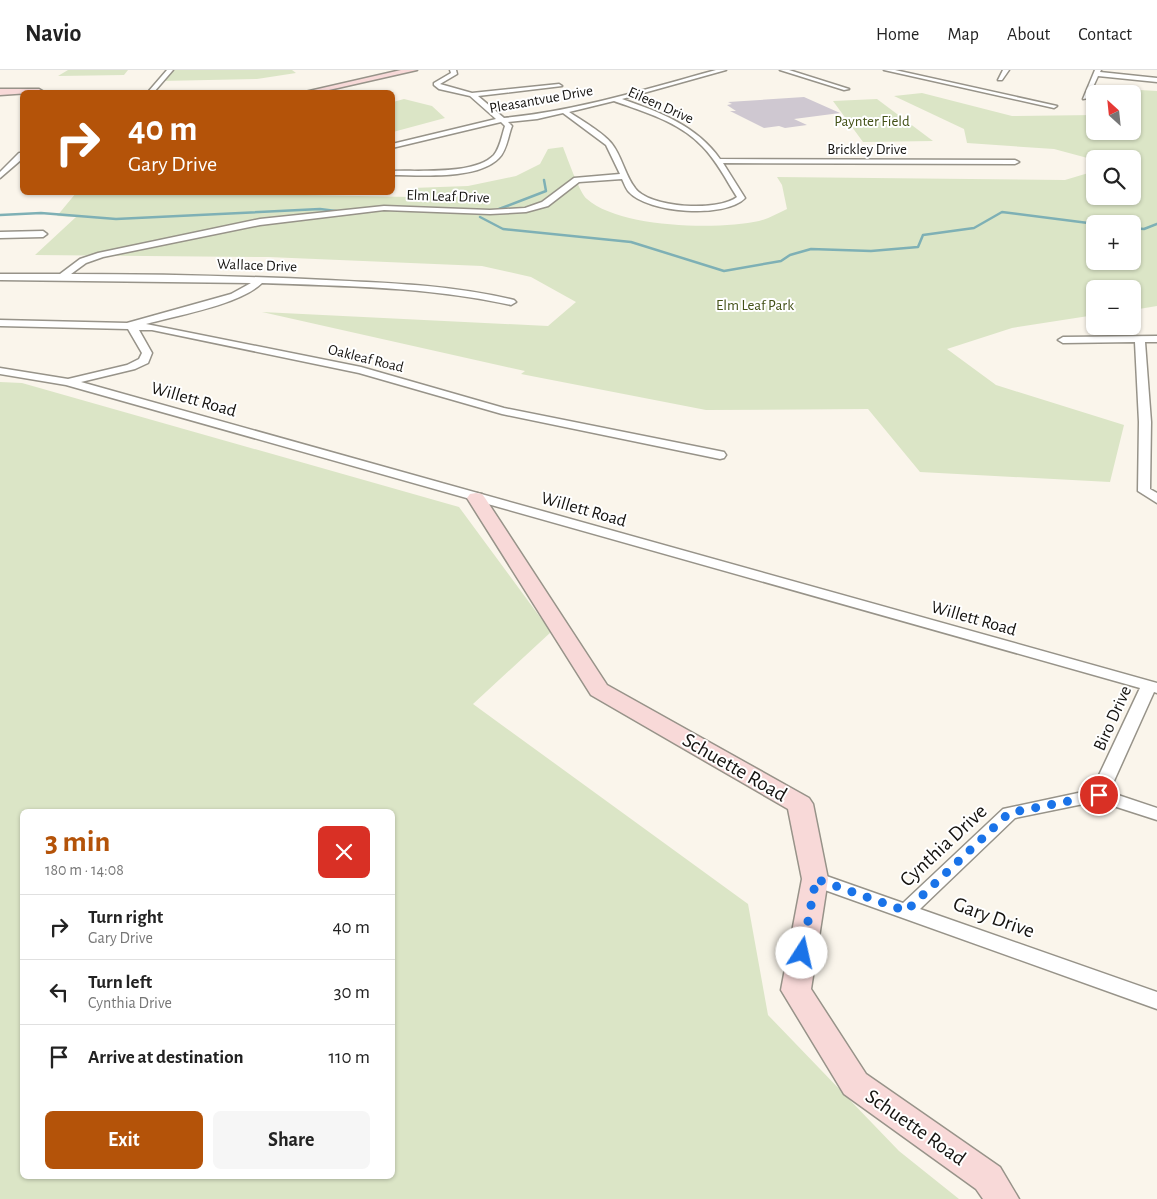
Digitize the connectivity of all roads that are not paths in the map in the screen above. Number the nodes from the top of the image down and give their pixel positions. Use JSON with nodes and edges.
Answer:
{"nodes":[{"id":1,"x":170,"y":70,"type":"edge"},
{"id":2,"x":413,"y":70,"type":"edge"},
{"id":3,"x":453,"y":70,"type":"edge"},
{"id":4,"x":723,"y":70,"type":"edge"},
{"id":5,"x":783,"y":70,"type":"edge"},
{"id":6,"x":887,"y":70,"type":"edge"},
{"id":7,"x":1006,"y":70,"type":"edge"},
{"id":8,"x":1098,"y":72,"type":"edge"},
{"id":9,"x":1000,"y":79,"type":"dead end"},
{"id":10,"x":1157,"y":80,"type":"edge"},
{"id":11,"x":559,"y":86,"type":"dead end"},
{"id":12,"x":846,"y":89,"type":"dead end"},
{"id":13,"x":152,"y":90,"type":"edge"},
{"id":14,"x":319,"y":90,"type":"edge"},
{"id":15,"x":0,"y":92,"type":"edge"},
{"id":16,"x":20,"y":92,"type":"edge"},
{"id":17,"x":472,"y":95,"type":"junction"},
{"id":18,"x":1085,"y":98,"type":"dead end"},
{"id":19,"x":614,"y":99,"type":"junction"},
{"id":20,"x":1054,"y":106,"type":"dead end"},
{"id":21,"x":564,"y":111,"type":"junction"},
{"id":22,"x":502,"y":120,"type":"junction"},
{"id":23,"x":395,"y":145,"type":"edge"},
{"id":24,"x":20,"y":157,"type":"edge"},
{"id":25,"x":718,"y":162,"type":"junction"},
{"id":26,"x":1015,"y":162,"type":"dead end"},
{"id":27,"x":395,"y":173,"type":"edge"},
{"id":28,"x":0,"y":176,"type":"edge"},
{"id":29,"x":625,"y":176,"type":"junction"},
{"id":30,"x":43,"y":234,"type":"dead end"},
{"id":31,"x":0,"y":235,"type":"edge"},
{"id":32,"x":0,"y":277,"type":"edge"},
{"id":33,"x":62,"y":277,"type":"junction"},
{"id":34,"x":261,"y":280,"type":"junction"},
{"id":35,"x":511,"y":302,"type":"dead end"},
{"id":36,"x":0,"y":323,"type":"edge"},
{"id":37,"x":131,"y":325,"type":"junction"},
{"id":38,"x":1140,"y":339,"type":"junction"},
{"id":39,"x":1157,"y":339,"type":"edge"},
{"id":40,"x":1062,"y":340,"type":"dead end"},
{"id":41,"x":0,"y":371,"type":"edge"},
{"id":42,"x":67,"y":382,"type":"junction"},
{"id":43,"x":1157,"y":390,"type":"edge"},
{"id":44,"x":1143,"y":391,"type":"junction"},
{"id":45,"x":720,"y":455,"type":"dead end"},
{"id":46,"x":476,"y":498,"type":"junction"},
{"id":47,"x":1157,"y":499,"type":"edge"},
{"id":48,"x":1153,"y":687,"type":"edge"},
{"id":49,"x":1099,"y":795,"type":"junction"},
{"id":50,"x":1157,"y":814,"type":"edge"},
{"id":51,"x":816,"y":879,"type":"junction"},
{"id":52,"x":906,"y":911,"type":"junction"},
{"id":53,"x":1157,"y":1000,"type":"edge"},
{"id":54,"x":1002,"y":1199,"type":"edge"}],
"edges":[{"from":1,"to":13,"type":"street"},
{"from":2,"to":14,"type":"street"},
{"from":3,"to":17,"type":"street"},
{"from":4,"to":19,"type":"street","name":"Pleasantvue Drive"},
{"from":5,"to":12,"type":"street"},
{"from":6,"to":20,"type":"street"},
{"from":7,"to":9,"type":"street"},
{"from":8,"to":10,"type":"street"},
{"from":8,"to":18,"type":"street"},
{"from":11,"to":17,"type":"street"},
{"from":15,"to":16,"type":"street"},
{"from":17,"to":22,"type":"street"},
{"from":19,"to":21,"type":"street","name":"Pleasantvue Drive"},
{"from":19,"to":25,"type":"street","name":"Eileen Drive"},
{"from":21,"to":22,"type":"street","name":"Pleasantvue Drive"},
{"from":21,"to":29,"type":"street"},
{"from":22,"to":23,"type":"street","name":"Pleasantvue Drive"},
{"from":22,"to":27,"type":"street"},
{"from":24,"to":28,"type":"street"},
{"from":25,"to":26,"type":"street","name":"Brickley Drive"},
{"from":25,"to":29,"type":"street","name":"Eileen Drive"},
{"from":29,"to":33,"type":"street","name":"Elm Leaf Drive"},
{"from":30,"to":31,"type":"street"},
{"from":32,"to":33,"type":"street","name":"Wallace Drive"},
{"from":33,"to":34,"type":"street","name":"Wallace Drive"},
{"from":34,"to":35,"type":"street","name":"Wallace Drive"},
{"from":34,"to":37,"type":"street"},
{"from":36,"to":37,"type":"street","name":"Oakleaf Road"},
{"from":37,"to":42,"type":"street"},
{"from":37,"to":45,"type":"street","name":"Oakleaf Road"},
{"from":38,"to":39,"type":"street"},
{"from":38,"to":40,"type":"street"},
{"from":38,"to":44,"type":"street"},
{"from":41,"to":42,"type":"street","name":"Willett Road"},
{"from":42,"to":46,"type":"street","name":"Willett Road"},
{"from":43,"to":44,"type":"street"},
{"from":44,"to":47,"type":"street"},
{"from":46,"to":48,"type":"street","name":"Willett Road"},
{"from":46,"to":51,"type":"street","name":"Schuette Road"},
{"from":48,"to":49,"type":"street","name":"Biro Drive"},
{"from":49,"to":50,"type":"street","name":"Cynthia Drive"},
{"from":49,"to":52,"type":"street","name":"Cynthia Drive"},
{"from":51,"to":52,"type":"street","name":"Gary Drive"},
{"from":51,"to":54,"type":"street","name":"Schuette Road"},
{"from":52,"to":53,"type":"street","name":"Gary Drive"}]}
